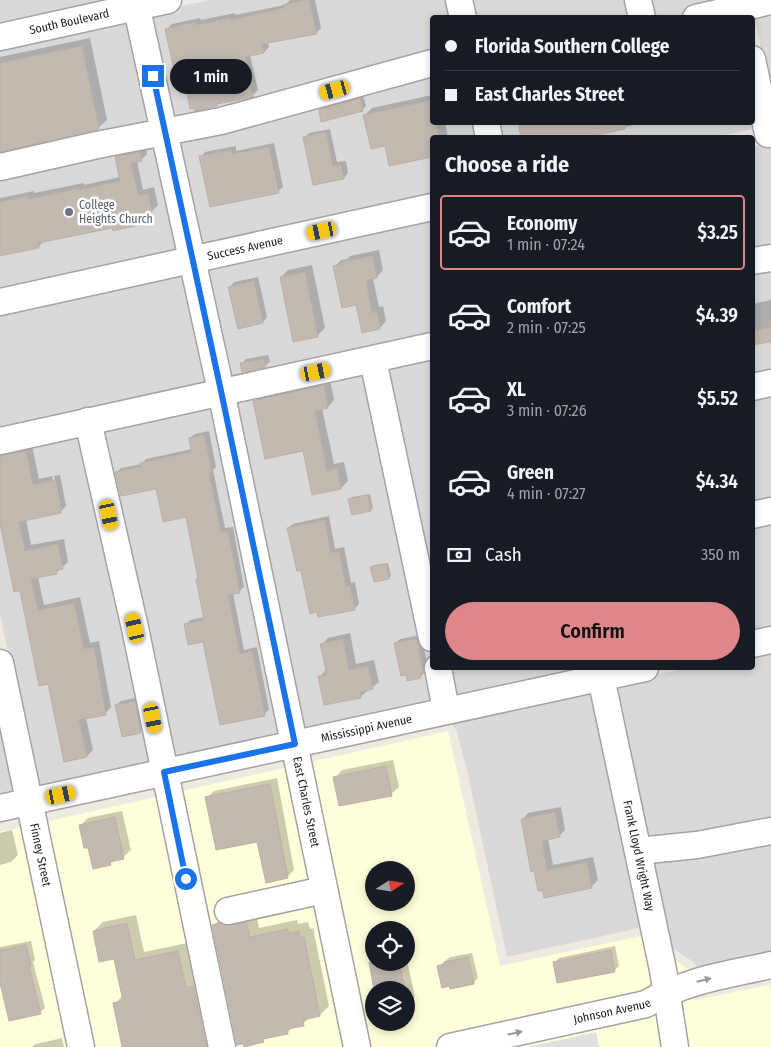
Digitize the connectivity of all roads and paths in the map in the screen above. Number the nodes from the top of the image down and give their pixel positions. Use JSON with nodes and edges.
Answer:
{"nodes":[{"id":1,"x":168,"y":0,"type":"edge"},
{"id":2,"x":459,"y":0,"type":"edge"},
{"id":3,"x":638,"y":0,"type":"edge"},
{"id":4,"x":688,"y":0,"type":"edge"},
{"id":5,"x":771,"y":1,"type":"edge"},
{"id":6,"x":136,"y":3,"type":"edge"},
{"id":7,"x":742,"y":8,"type":"edge"},
{"id":8,"x":462,"y":15,"type":"edge"},
{"id":9,"x":641,"y":15,"type":"edge"},
{"id":10,"x":690,"y":15,"type":"edge"},
{"id":11,"x":710,"y":15,"type":"edge"},
{"id":12,"x":0,"y":37,"type":"edge"},
{"id":13,"x":430,"y":65,"type":"edge"},
{"id":14,"x":755,"y":78,"type":"edge"},
{"id":15,"x":166,"y":132,"type":"junction"},
{"id":16,"x":764,"y":135,"type":"edge"},
{"id":17,"x":0,"y":166,"type":"edge"},
{"id":18,"x":430,"y":207,"type":"edge"},
{"id":19,"x":771,"y":258,"type":"edge"},
{"id":20,"x":193,"y":259,"type":"junction"},
{"id":21,"x":755,"y":261,"type":"edge"},
{"id":22,"x":0,"y":302,"type":"edge"},
{"id":23,"x":430,"y":346,"type":"edge"},
{"id":24,"x":373,"y":360,"type":"junction"},
{"id":25,"x":771,"y":383,"type":"edge"},
{"id":26,"x":755,"y":386,"type":"edge"},
{"id":27,"x":221,"y":391,"type":"junction"},
{"id":28,"x":88,"y":421,"type":"junction"},
{"id":29,"x":0,"y":441,"type":"edge"},
{"id":30,"x":771,"y":511,"type":"edge"},
{"id":31,"x":755,"y":514,"type":"edge"},
{"id":32,"x":430,"y":629,"type":"edge"},
{"id":33,"x":771,"y":640,"type":"edge"},
{"id":34,"x":755,"y":643,"type":"edge"},
{"id":35,"x":0,"y":663,"type":"edge"},
{"id":36,"x":438,"y":670,"type":"edge"},
{"id":37,"x":622,"y":670,"type":"edge"},
{"id":38,"x":600,"y":672,"type":"edge"},
{"id":39,"x":446,"y":710,"type":"junction"},
{"id":40,"x":295,"y":744,"type":"junction"},
{"id":41,"x":164,"y":772,"type":"junction"},
{"id":42,"x":29,"y":802,"type":"junction"},
{"id":43,"x":0,"y":808,"type":"edge"},
{"id":44,"x":771,"y":831,"type":"edge"},
{"id":45,"x":638,"y":851,"type":"junction"},
{"id":46,"x":324,"y":890,"type":"junction"},
{"id":47,"x":228,"y":911,"type":"dead end"},
{"id":48,"x":771,"y":965,"type":"edge"},
{"id":49,"x":667,"y":991,"type":"junction"},
{"id":50,"x":81,"y":1047,"type":"edge"},
{"id":51,"x":222,"y":1047,"type":"edge"},
{"id":52,"x":357,"y":1047,"type":"edge"},
{"id":53,"x":450,"y":1047,"type":"edge"},
{"id":54,"x":674,"y":1047,"type":"edge"}],
"edges":[{"from":1,"to":6,"type":"street","name":"South Boulevard"},
{"from":2,"to":8,"type":"street"},
{"from":3,"to":9,"type":"street"},
{"from":4,"to":10,"type":"street"},
{"from":5,"to":7,"type":"street"},
{"from":6,"to":12,"type":"street","name":"South Boulevard"},
{"from":6,"to":15,"type":"street","name":"East Charles Street"},
{"from":7,"to":11,"type":"street"},
{"from":13,"to":15,"type":"street"},
{"from":14,"to":16,"type":"street"},
{"from":15,"to":17,"type":"street"},
{"from":15,"to":20,"type":"street","name":"East Charles Street"},
{"from":18,"to":20,"type":"street","name":"Success Avenue"},
{"from":19,"to":21,"type":"street"},
{"from":20,"to":22,"type":"street","name":"Success Avenue"},
{"from":20,"to":27,"type":"street","name":"East Charles Street"},
{"from":23,"to":24,"type":"street"},
{"from":24,"to":27,"type":"street"},
{"from":24,"to":32,"type":"street"},
{"from":25,"to":26,"type":"street"},
{"from":27,"to":28,"type":"street"},
{"from":27,"to":40,"type":"street","name":"East Charles Street"},
{"from":28,"to":29,"type":"street"},
{"from":28,"to":41,"type":"street"},
{"from":30,"to":31,"type":"street"},
{"from":33,"to":34,"type":"street"},
{"from":35,"to":42,"type":"street","name":"Finney Street"},
{"from":36,"to":39,"type":"street"},
{"from":37,"to":38,"type":"street","name":"Mississippi Avenue"},
{"from":38,"to":39,"type":"street","name":"Mississippi Avenue"},
{"from":38,"to":45,"type":"street","name":"Frank Lloyd Wright Way"},
{"from":39,"to":40,"type":"street","name":"Mississippi Avenue"},
{"from":40,"to":41,"type":"street","name":"Mississippi Avenue"},
{"from":40,"to":46,"type":"street","name":"East Charles Street"},
{"from":41,"to":42,"type":"street","name":"Mississippi Avenue"},
{"from":41,"to":51,"type":"street"},
{"from":42,"to":43,"type":"street","name":"Mississippi Avenue"},
{"from":42,"to":50,"type":"street","name":"Finney Street"},
{"from":44,"to":45,"type":"street"},
{"from":45,"to":49,"type":"street","name":"Frank Lloyd Wright Way"},
{"from":46,"to":47,"type":"street"},
{"from":46,"to":52,"type":"street","name":"East Charles Street"},
{"from":49,"to":48,"type":"street","name":"Johnson Avenue","one_way":true},
{"from":53,"to":49,"type":"street","name":"Johnson Avenue","one_way":true},
{"from":49,"to":54,"type":"street","name":"Frank Lloyd Wright Way"}]}
